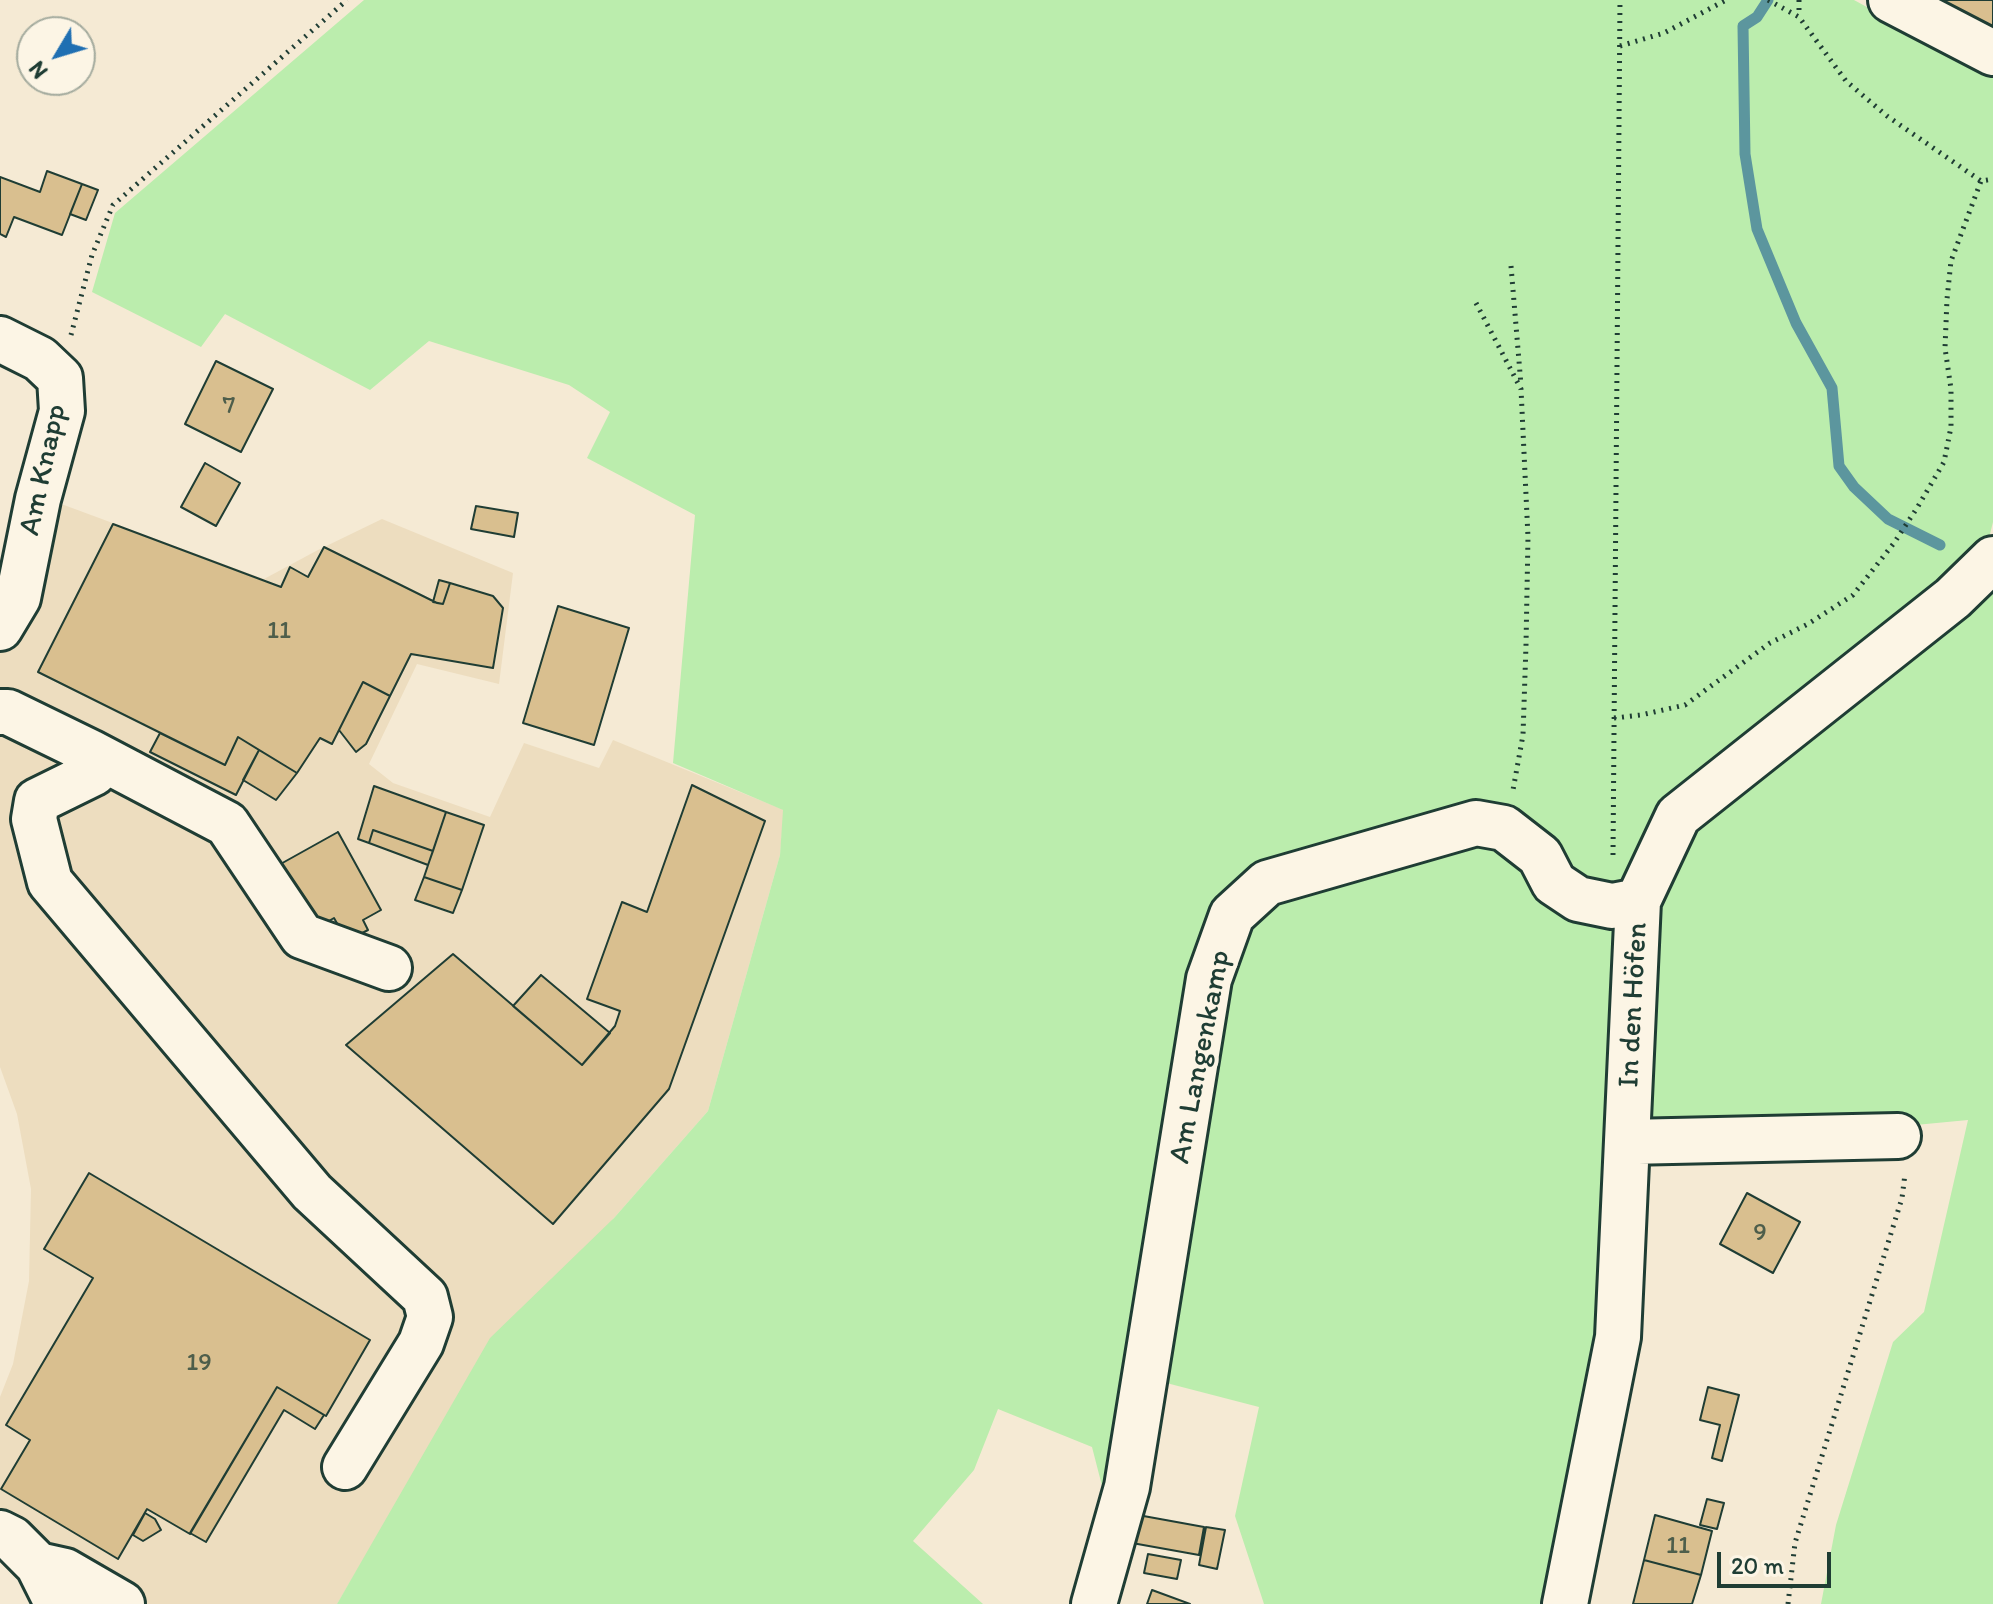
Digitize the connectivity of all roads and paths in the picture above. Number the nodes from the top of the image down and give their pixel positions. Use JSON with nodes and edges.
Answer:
{"nodes":[{"id":1,"x":347,"y":0,"type":"edge"},
{"id":2,"x":1620,"y":0,"type":"edge"},
{"id":3,"x":1726,"y":0,"type":"edge"},
{"id":4,"x":1768,"y":0,"type":"edge"},
{"id":5,"x":1799,"y":0,"type":"edge"},
{"id":6,"x":1891,"y":0,"type":"edge"},
{"id":7,"x":1799,"y":17,"type":"junction"},
{"id":8,"x":1620,"y":46,"type":"junction"},
{"id":9,"x":1993,"y":53,"type":"edge"},
{"id":10,"x":1993,"y":179,"type":"edge"},
{"id":11,"x":1981,"y":181,"type":"junction"},
{"id":12,"x":1511,"y":266,"type":"dead end"},
{"id":13,"x":1476,"y":303,"type":"dead end"},
{"id":14,"x":0,"y":339,"type":"edge"},
{"id":15,"x":60,"y":378,"type":"junction"},
{"id":16,"x":1521,"y":389,"type":"junction"},
{"id":17,"x":1993,"y":559,"type":"edge"},
{"id":18,"x":0,"y":628,"type":"edge"},
{"id":19,"x":0,"y":712,"type":"edge"},
{"id":20,"x":1614,"y":718,"type":"junction"},
{"id":21,"x":94,"y":773,"type":"dead end"},
{"id":22,"x":1504,"y":828,"type":"junction"},
{"id":23,"x":1625,"y":903,"type":"junction"},
{"id":24,"x":389,"y":968,"type":"dead end"},
{"id":25,"x":1898,"y":1136,"type":"joint"},
{"id":26,"x":1627,"y":1142,"type":"junction"},
{"id":27,"x":345,"y":1467,"type":"dead end"},
{"id":28,"x":0,"y":1533,"type":"edge"},
{"id":29,"x":38,"y":1565,"type":"junction"},
{"id":30,"x":60,"y":1604,"type":"edge"},
{"id":31,"x":122,"y":1604,"type":"edge"},
{"id":32,"x":1094,"y":1604,"type":"edge"},
{"id":33,"x":1565,"y":1604,"type":"edge"},
{"id":34,"x":1788,"y":1604,"type":"edge"}],
"edges":[{"from":1,"to":15,"type":"path"},
{"from":2,"to":8,"type":"path"},
{"from":3,"to":8,"type":"path"},
{"from":4,"to":7,"type":"path"},
{"from":5,"to":7,"type":"path"},
{"from":6,"to":9,"type":"street"},
{"from":7,"to":11,"type":"path"},
{"from":8,"to":20,"type":"path"},
{"from":10,"to":11,"type":"path"},
{"from":11,"to":20,"type":"path"},
{"from":12,"to":16,"type":"path"},
{"from":13,"to":16,"type":"path"},
{"from":14,"to":15,"type":"street","name":"Am Knapp"},
{"from":15,"to":18,"type":"street","name":"Am Knapp"},
{"from":16,"to":22,"type":"path"},
{"from":17,"to":23,"type":"street","name":"In den Höfen"},
{"from":19,"to":24,"type":"street"},
{"from":20,"to":23,"type":"path"},
{"from":21,"to":27,"type":"street"},
{"from":22,"to":23,"type":"street"},
{"from":22,"to":32,"type":"street","name":"Am Langenkamp"},
{"from":23,"to":26,"type":"street","name":"In den Höfen"},
{"from":25,"to":26,"type":"street"},
{"from":25,"to":34,"type":"path"},
{"from":26,"to":33,"type":"street","name":"In den Höfen"},
{"from":28,"to":29,"type":"street"},
{"from":29,"to":30,"type":"street"},
{"from":29,"to":31,"type":"street"}]}
